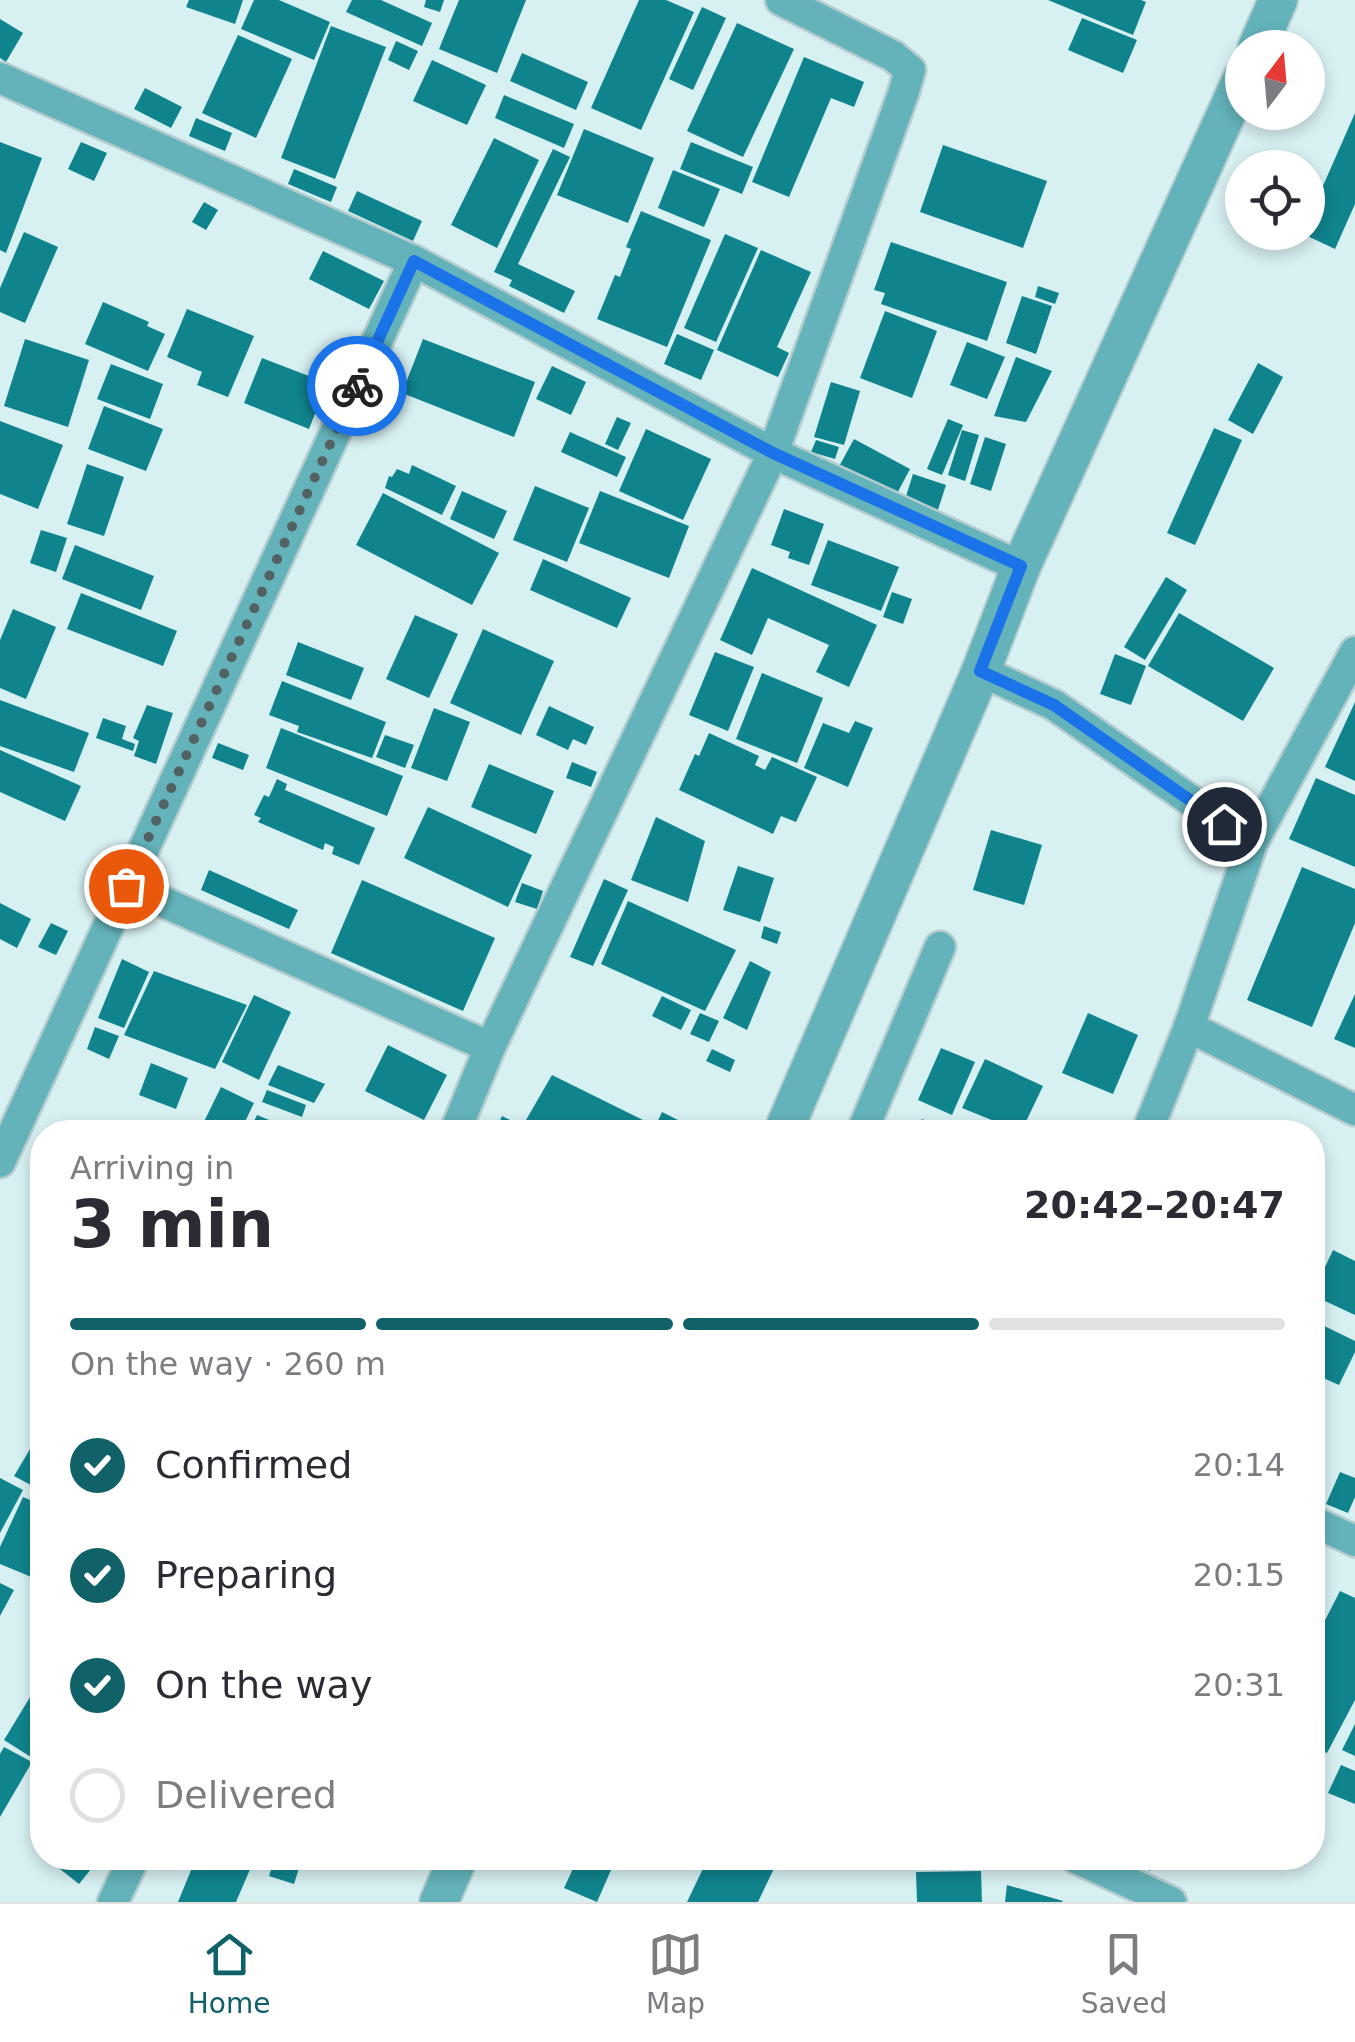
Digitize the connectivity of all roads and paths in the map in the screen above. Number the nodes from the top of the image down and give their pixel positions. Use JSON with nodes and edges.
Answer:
{"nodes":[{"id":1,"x":781,"y":0,"type":"edge"},
{"id":2,"x":1278,"y":0,"type":"edge"},
{"id":3,"x":1264,"y":30,"type":"edge"},
{"id":4,"x":0,"y":78,"type":"edge"},
{"id":5,"x":1225,"y":116,"type":"edge"},
{"id":6,"x":414,"y":261,"type":"junction"},
{"id":7,"x":773,"y":453,"type":"junction"},
{"id":8,"x":1021,"y":566,"type":"junction"},
{"id":9,"x":1355,"y":654,"type":"edge"},
{"id":10,"x":980,"y":671,"type":"junction"},
{"id":11,"x":1252,"y":843,"type":"junction"},
{"id":12,"x":126,"y":886,"type":"junction"},
{"id":13,"x":940,"y":947,"type":"dead end"},
{"id":14,"x":1189,"y":1027,"type":"junction"},
{"id":15,"x":490,"y":1047,"type":"junction"},
{"id":16,"x":1355,"y":1110,"type":"edge"},
{"id":17,"x":459,"y":1120,"type":"edge"},
{"id":18,"x":788,"y":1120,"type":"edge"},
{"id":19,"x":867,"y":1120,"type":"edge"},
{"id":20,"x":1152,"y":1120,"type":"edge"},
{"id":21,"x":0,"y":1162,"type":"edge"},
{"id":22,"x":1325,"y":1527,"type":"edge"},
{"id":23,"x":1355,"y":1541,"type":"edge"},
{"id":24,"x":128,"y":1870,"type":"edge"},
{"id":25,"x":453,"y":1870,"type":"edge"},
{"id":26,"x":1102,"y":1870,"type":"edge"},
{"id":27,"x":113,"y":1902,"type":"edge"},
{"id":28,"x":439,"y":1902,"type":"edge"},
{"id":29,"x":1171,"y":1902,"type":"edge"}],
"edges":[{"from":1,"to":7,"type":"street"},
{"from":2,"to":3,"type":"street"},
{"from":4,"to":6,"type":"street"},
{"from":5,"to":8,"type":"street"},
{"from":6,"to":7,"type":"street"},
{"from":6,"to":12,"type":"street"},
{"from":7,"to":8,"type":"street"},
{"from":7,"to":15,"type":"street"},
{"from":8,"to":10,"type":"street"},
{"from":9,"to":11,"type":"street"},
{"from":10,"to":11,"type":"street"},
{"from":10,"to":18,"type":"street"},
{"from":11,"to":14,"type":"street"},
{"from":12,"to":15,"type":"street"},
{"from":12,"to":21,"type":"street"},
{"from":13,"to":19,"type":"street"},
{"from":14,"to":16,"type":"street"},
{"from":14,"to":20,"type":"street"},
{"from":15,"to":17,"type":"street"},
{"from":22,"to":23,"type":"street"},
{"from":24,"to":27,"type":"street"},
{"from":25,"to":28,"type":"street"},
{"from":26,"to":29,"type":"street"}]}
